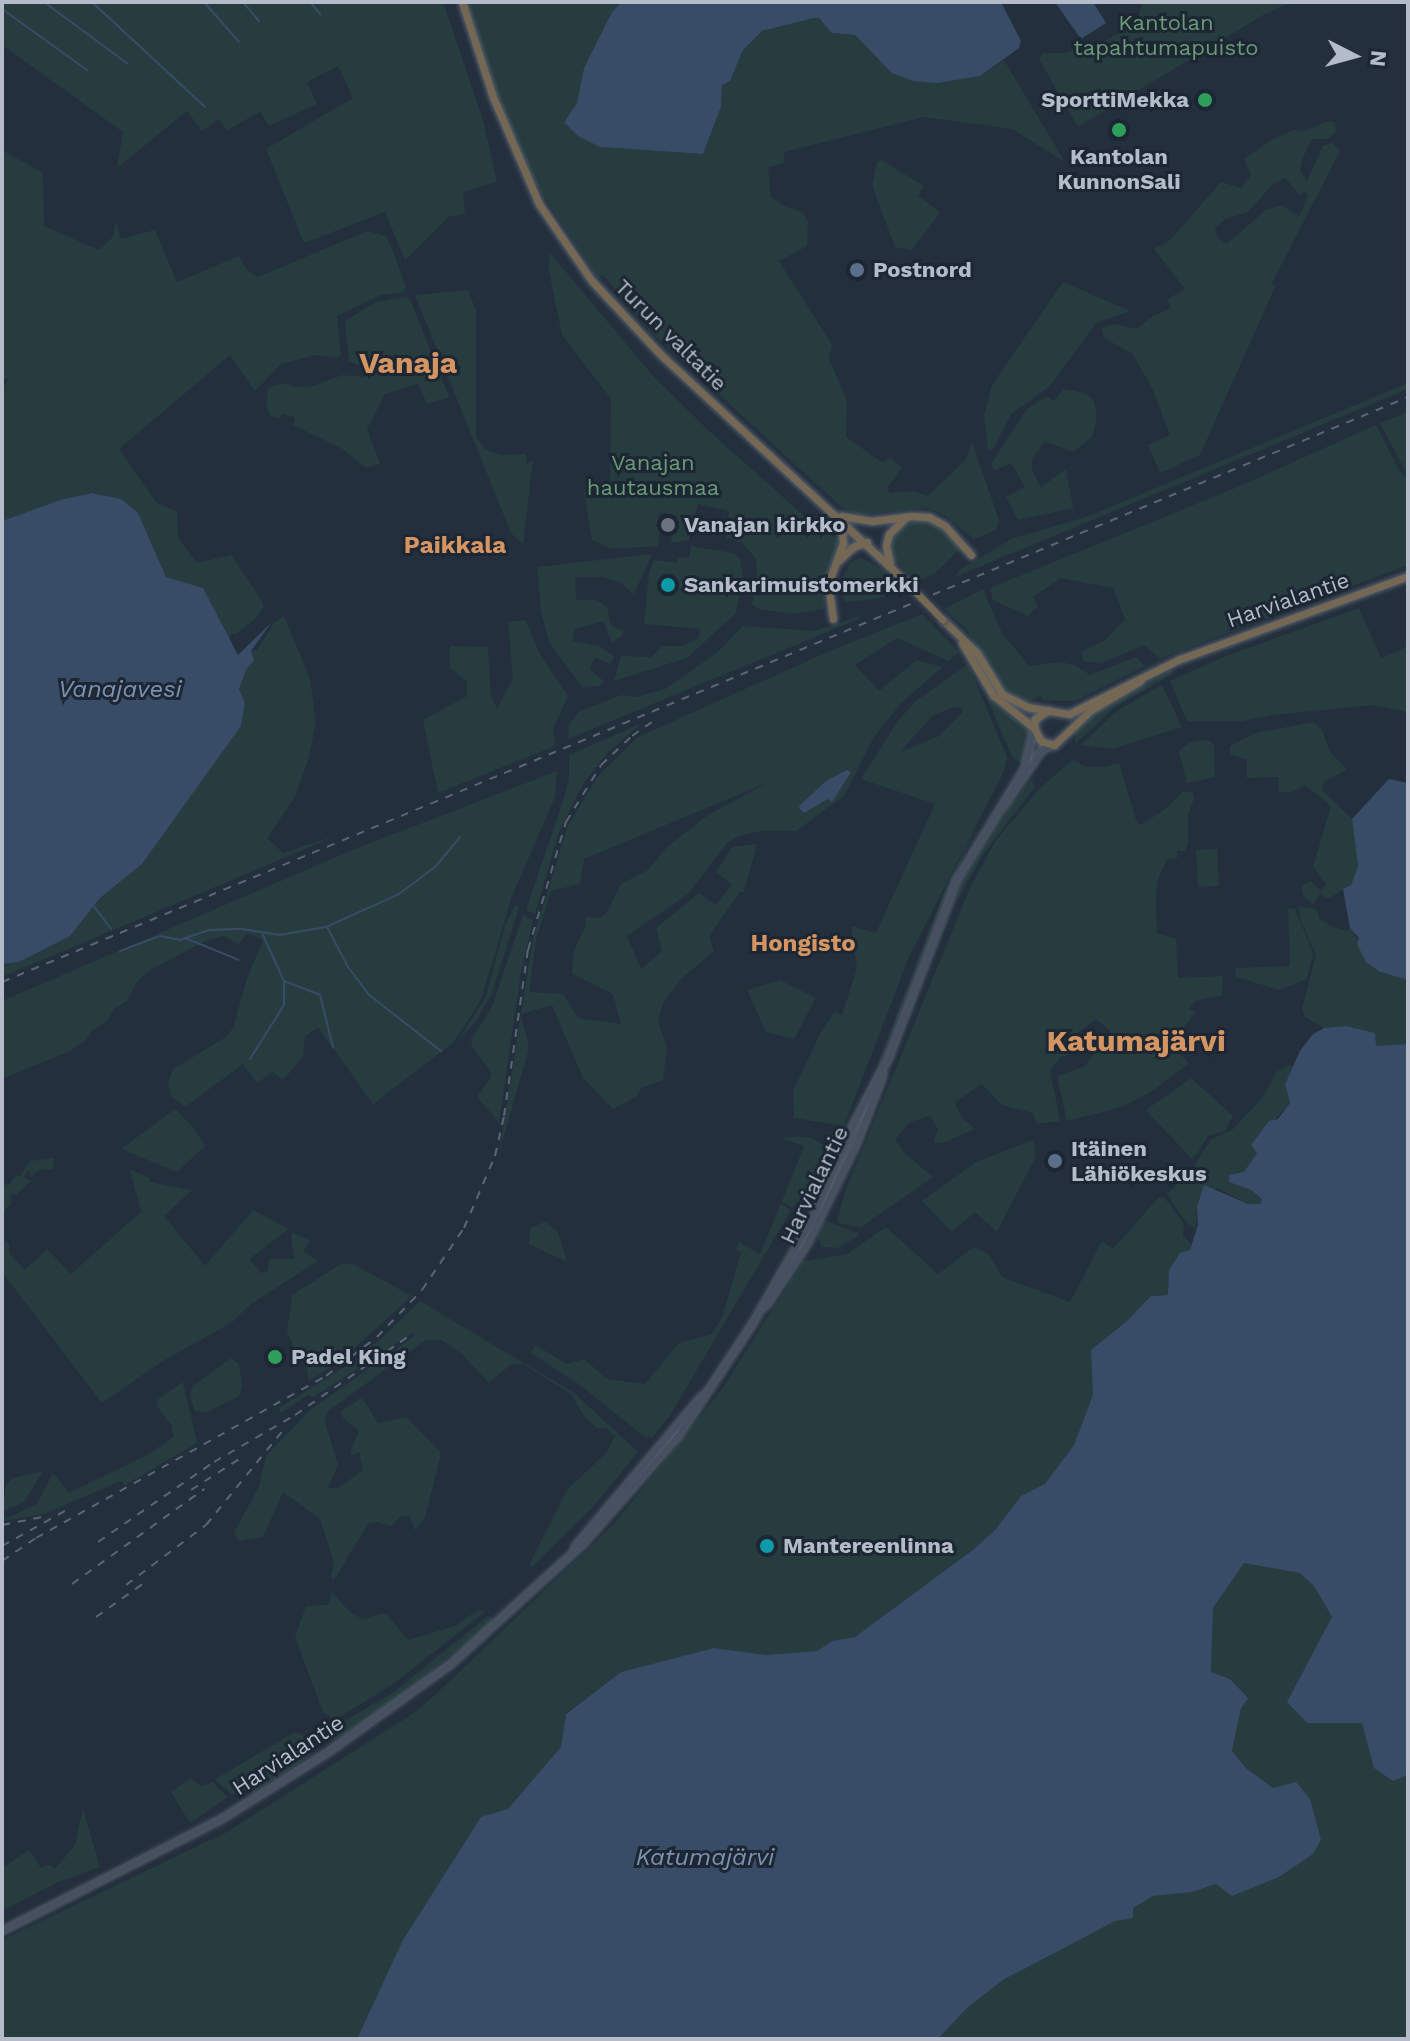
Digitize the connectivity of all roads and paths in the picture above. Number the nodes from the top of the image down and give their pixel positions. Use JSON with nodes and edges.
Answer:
{"nodes":[{"id":1,"x":462,"y":2,"type":"edge"},
{"id":2,"x":839,"y":516,"type":"junction"},
{"id":3,"x":907,"y":516,"type":"junction"},
{"id":4,"x":867,"y":542,"type":"junction"},
{"id":5,"x":971,"y":555,"type":"dead end"},
{"id":6,"x":836,"y":562,"type":"junction"},
{"id":7,"x":891,"y":566,"type":"junction"},
{"id":8,"x":1408,"y":576,"type":"edge"},
{"id":9,"x":833,"y":619,"type":"dead end"},
{"id":10,"x":951,"y":627,"type":"junction"},
{"id":11,"x":1180,"y":659,"type":"junction"},
{"id":12,"x":1053,"y":711,"type":"junction"},
{"id":13,"x":1034,"y":728,"type":"junction"},
{"id":14,"x":1066,"y":735,"type":"junction"},
{"id":15,"x":1052,"y":745,"type":"junction"},
{"id":16,"x":984,"y":832,"type":"junction"},
{"id":17,"x":2,"y":1931,"type":"edge"}],
"edges":[{"from":1,"to":2,"type":"highway","name":"Turun valtatie"},
{"from":2,"to":3,"type":"highway"},
{"from":2,"to":4,"type":"highway","name":"Turun valtatie"},
{"from":2,"to":6,"type":"highway"},
{"from":3,"to":5,"type":"highway"},
{"from":3,"to":7,"type":"highway"},
{"from":4,"to":6,"type":"highway"},
{"from":4,"to":7,"type":"highway","name":"Turun valtatie"},
{"from":6,"to":9,"type":"highway"},
{"from":7,"to":10,"type":"highway","name":"Turun valtatie","bridge":true},
{"from":8,"to":11,"type":"highway","name":"Harvialantie"},
{"from":10,"to":12,"type":"highway","name":"Turun valtatie"},
{"from":10,"to":13,"type":"highway","name":"Turun valtatie"},
{"from":11,"to":12,"type":"highway","name":"Harvialantie"},
{"from":11,"to":14,"type":"highway","name":"Harvialantie"},
{"from":12,"to":13,"type":"highway"},
{"from":12,"to":14,"type":"highway"},
{"from":13,"to":15,"type":"highway"},
{"from":13,"to":16,"type":"main road","name":"Harvialantie"},
{"from":14,"to":15,"type":"highway"},
{"from":15,"to":16,"type":"main road","name":"Harvialantie"},
{"from":16,"to":17,"type":"main road","name":"Harvialantie"}]}
